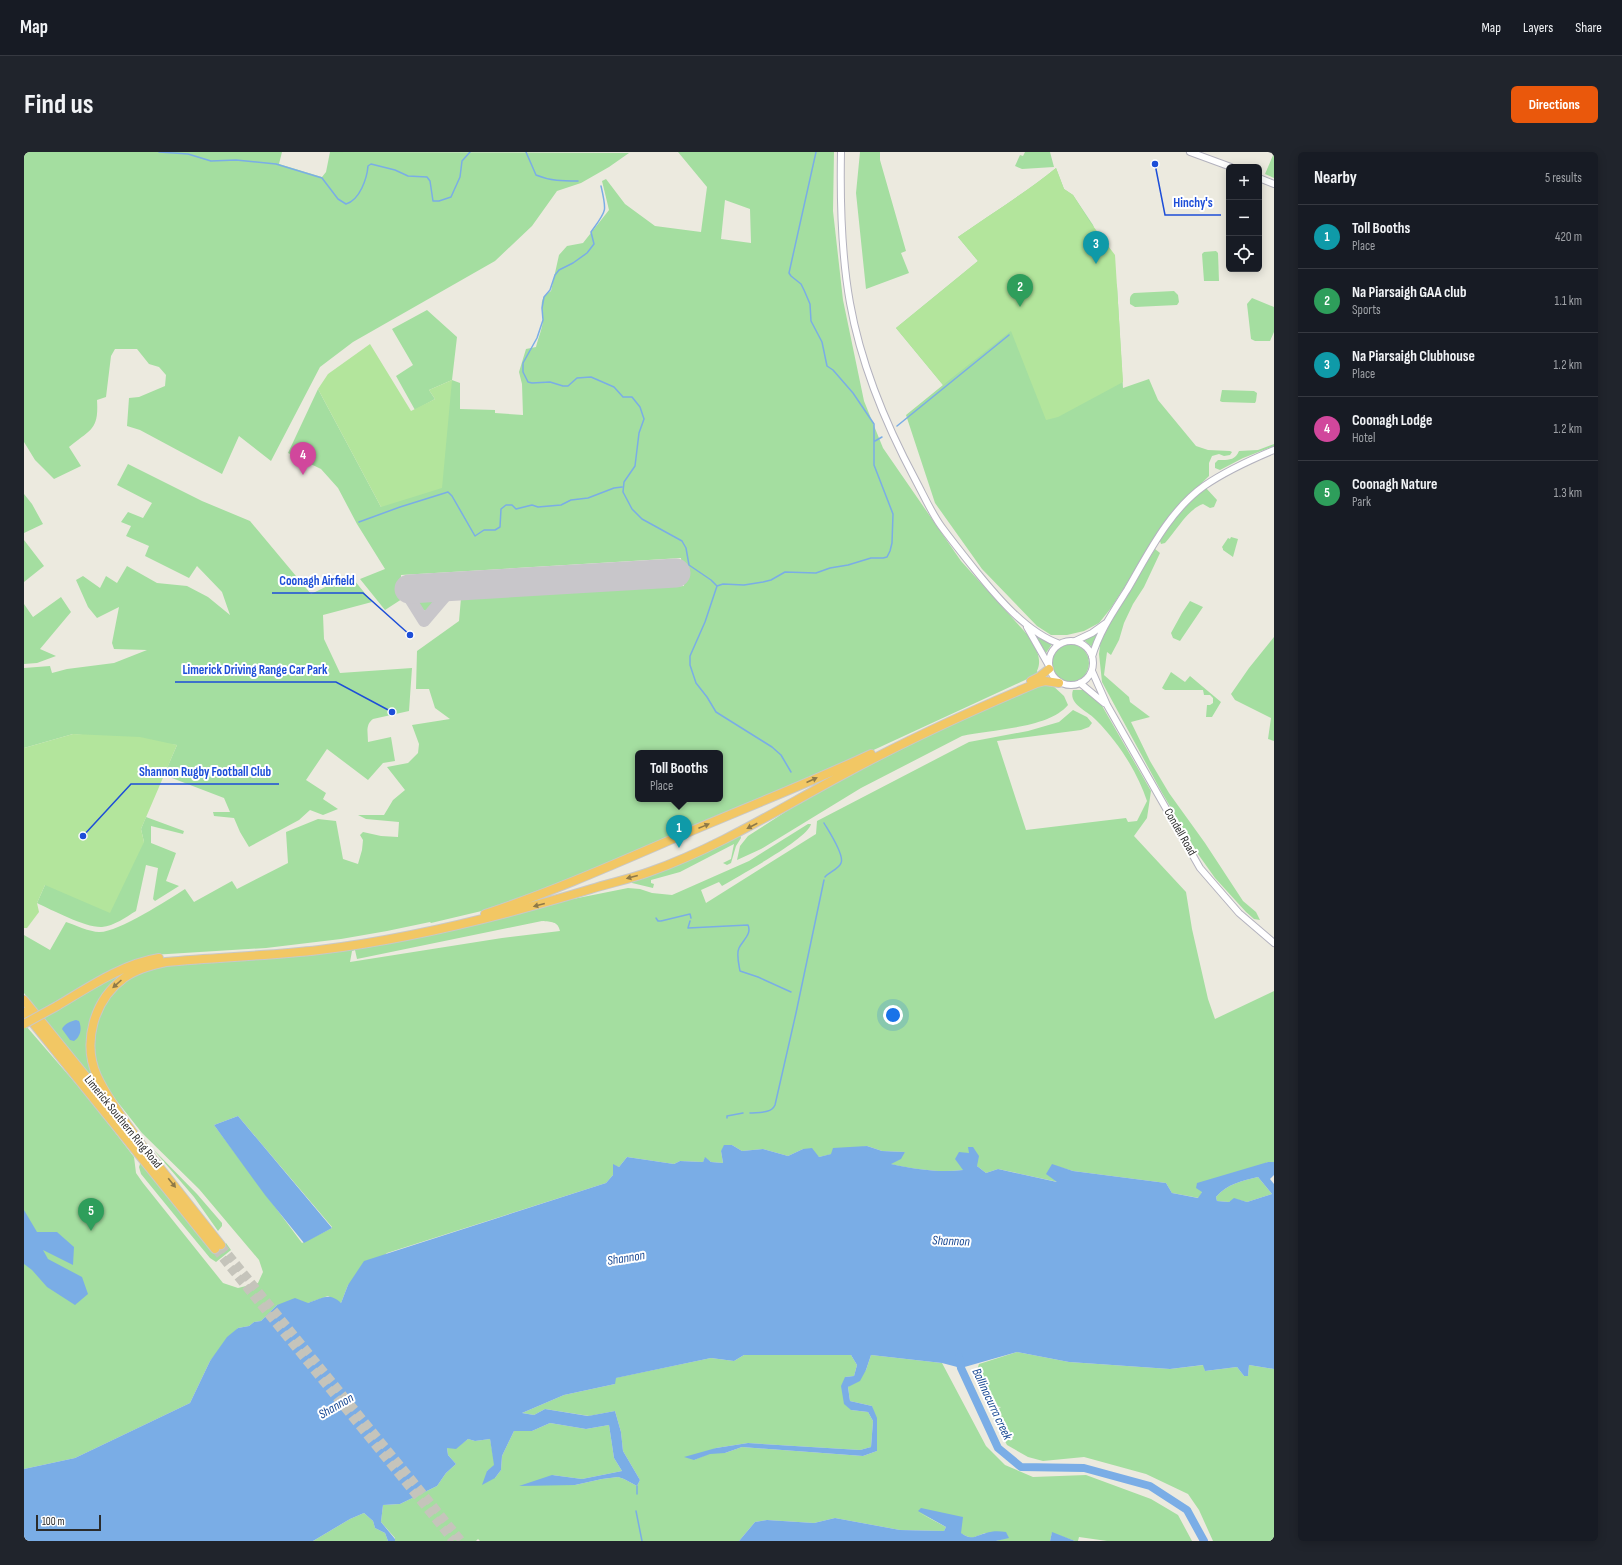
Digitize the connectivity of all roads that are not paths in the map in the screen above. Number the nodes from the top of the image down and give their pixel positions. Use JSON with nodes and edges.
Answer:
{"nodes":[{"id":1,"x":841,"y":152,"type":"edge"},
{"id":2,"x":1190,"y":152,"type":"edge"},
{"id":3,"x":1226,"y":165,"type":"edge"},
{"id":4,"x":1262,"y":179,"type":"edge"},
{"id":5,"x":1274,"y":184,"type":"edge"},
{"id":6,"x":1274,"y":450,"type":"edge"},
{"id":7,"x":1106,"y":623,"type":"junction"},
{"id":8,"x":1025,"y":624,"type":"junction"},
{"id":9,"x":1074,"y":641,"type":"junction"},
{"id":10,"x":1060,"y":644,"type":"junction"},
{"id":11,"x":1092,"y":657,"type":"junction"},
{"id":12,"x":1049,"y":667,"type":"junction"},
{"id":13,"x":1092,"y":670,"type":"junction"},
{"id":14,"x":1059,"y":682,"type":"junction"},
{"id":15,"x":1080,"y":684,"type":"junction"},
{"id":16,"x":1107,"y":705,"type":"junction"},
{"id":17,"x":1274,"y":943,"type":"edge"},
{"id":18,"x":24,"y":1000,"type":"edge"},
{"id":19,"x":24,"y":1012,"type":"edge"},
{"id":20,"x":24,"y":1018,"type":"edge"},
{"id":21,"x":24,"y":1024,"type":"edge"},
{"id":22,"x":69,"y":1067,"type":"junction"},
{"id":23,"x":144,"y":1148,"type":"junction"}],
"edges":[{"from":1,"to":8,"type":"main road"},
{"from":2,"to":3,"type":"main road"},
{"from":4,"to":5,"type":"main road"},
{"from":6,"to":7,"type":"main road"},
{"from":7,"to":9,"type":"main road"},
{"from":7,"to":11,"type":"main road"},
{"from":8,"to":10,"type":"main road"},
{"from":8,"to":12,"type":"main road"},
{"from":9,"to":10,"type":"main road"},
{"from":9,"to":11,"type":"main road"},
{"from":10,"to":12,"type":"main road"},
{"from":11,"to":13,"type":"main road"},
{"from":12,"to":14,"type":"main road"},
{"from":21,"to":12,"type":"highway","one_way":true,"bridge":true},
{"from":13,"to":15,"type":"main road"},
{"from":13,"to":16,"type":"main road","name":"Condell Road"},
{"from":14,"to":15,"type":"main road"},
{"from":14,"to":23,"type":"highway","one_way":true},
{"from":15,"to":16,"type":"main road"},
{"from":16,"to":17,"type":"main road","name":"Condell Road"},
{"from":18,"to":23,"type":"highway","name":"Limerick Southern Ring Road"},
{"from":19,"to":22,"type":"highway","name":"Limerick Southern Ring Road"},
{"from":20,"to":22,"type":"highway"},
{"from":23,"to":22,"type":"highway","name":"Limerick Southern Ring Road","one_way":true}]}
